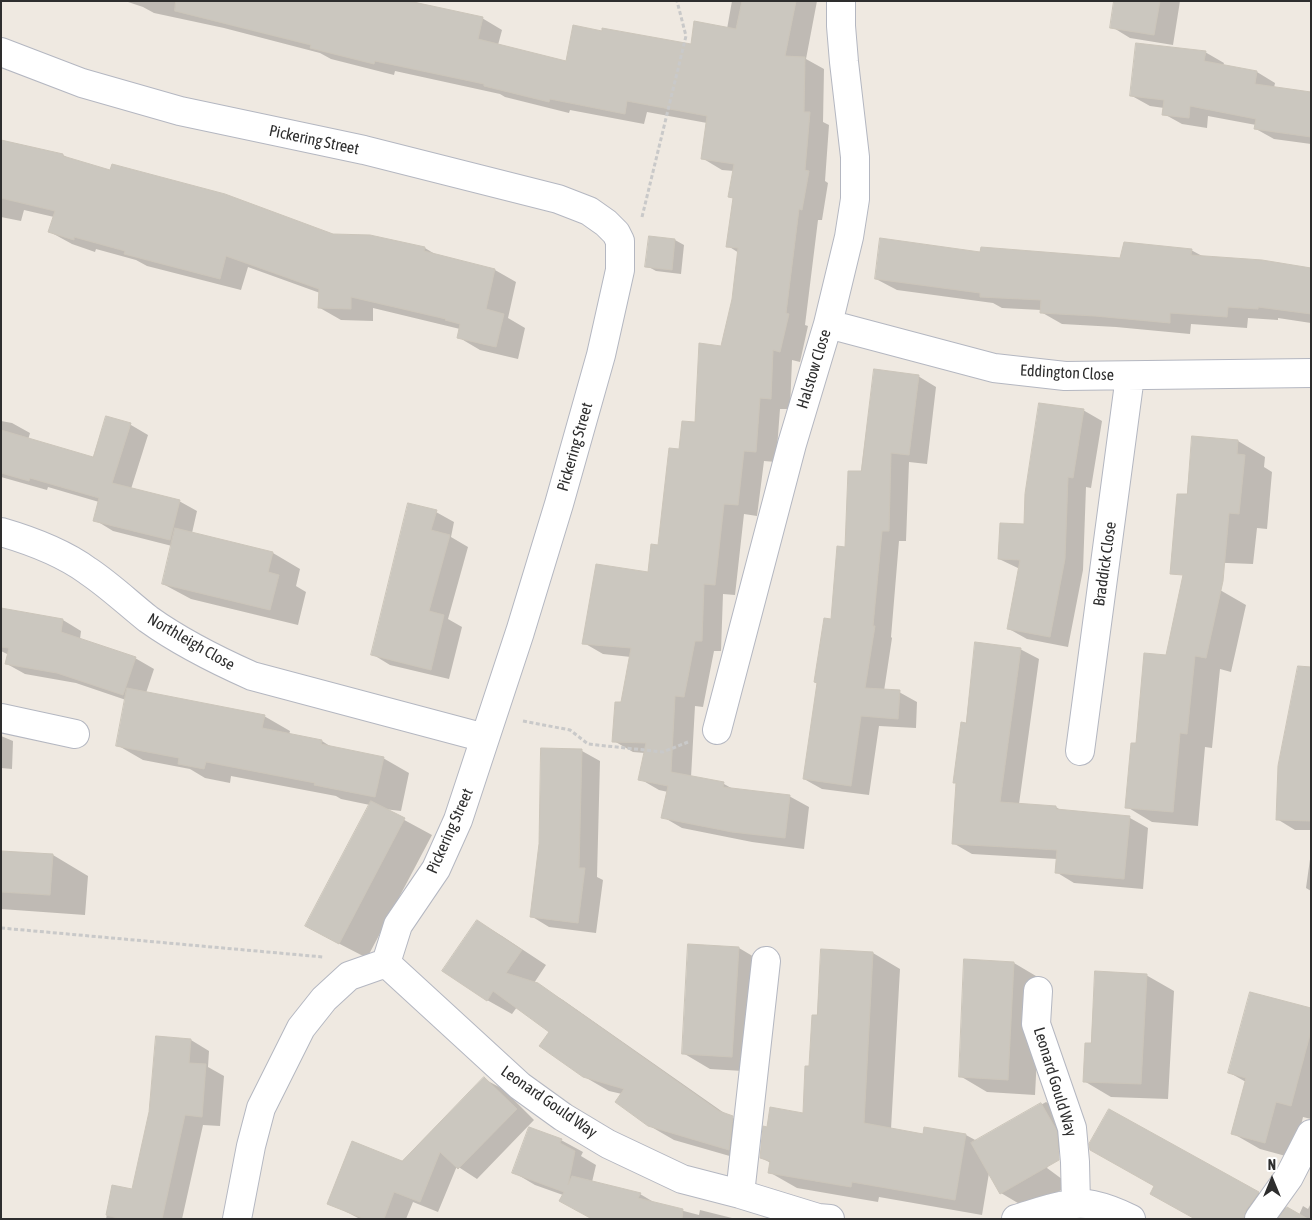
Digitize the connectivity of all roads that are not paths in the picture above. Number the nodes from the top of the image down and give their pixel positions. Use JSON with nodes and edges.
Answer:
{"nodes":[{"id":1,"x":841,"y":1,"type":"edge"},
{"id":2,"x":1,"y":52,"type":"edge"},
{"id":3,"x":828,"y":324,"type":"junction"},
{"id":4,"x":1311,"y":372,"type":"edge"},
{"id":5,"x":1130,"y":376,"type":"junction"},
{"id":6,"x":1,"y":532,"type":"edge"},
{"id":7,"x":1,"y":718,"type":"edge"},
{"id":8,"x":489,"y":727,"type":"junction"},
{"id":9,"x":717,"y":730,"type":"road end"},
{"id":10,"x":75,"y":734,"type":"dead end"},
{"id":11,"x":1080,"y":751,"type":"dead end"},
{"id":12,"x":766,"y":961,"type":"dead end"},
{"id":13,"x":386,"y":963,"type":"junction"},
{"id":14,"x":1038,"y":991,"type":"dead end"},
{"id":15,"x":1311,"y":1134,"type":"edge"},
{"id":16,"x":740,"y":1194,"type":"junction"},
{"id":17,"x":1076,"y":1204,"type":"junction"},
{"id":18,"x":822,"y":1218,"type":"edge"},
{"id":19,"x":237,"y":1219,"type":"edge"},
{"id":20,"x":1016,"y":1219,"type":"edge"},
{"id":21,"x":1131,"y":1219,"type":"edge"},
{"id":22,"x":1259,"y":1219,"type":"edge"}],
"edges":[{"from":1,"to":3,"type":"street","name":"Halstow Close"},
{"from":2,"to":8,"type":"street","name":"Pickering Street"},
{"from":3,"to":5,"type":"street","name":"Eddington Close"},
{"from":3,"to":9,"type":"street","name":"Halstow Close"},
{"from":4,"to":5,"type":"street","name":"Eddington Close"},
{"from":5,"to":11,"type":"street","name":"Braddick Close"},
{"from":6,"to":8,"type":"street","name":"Northleigh Close"},
{"from":7,"to":10,"type":"street"},
{"from":8,"to":13,"type":"street","name":"Pickering Street"},
{"from":12,"to":16,"type":"street"},
{"from":13,"to":16,"type":"street","name":"Leonard Gould Way"},
{"from":13,"to":19,"type":"street"},
{"from":14,"to":17,"type":"street","name":"Leonard Gould Way"},
{"from":15,"to":22,"type":"street"},
{"from":16,"to":18,"type":"street","name":"Leonard Gould Way"},
{"from":17,"to":20,"type":"street"},
{"from":17,"to":21,"type":"street"}]}
